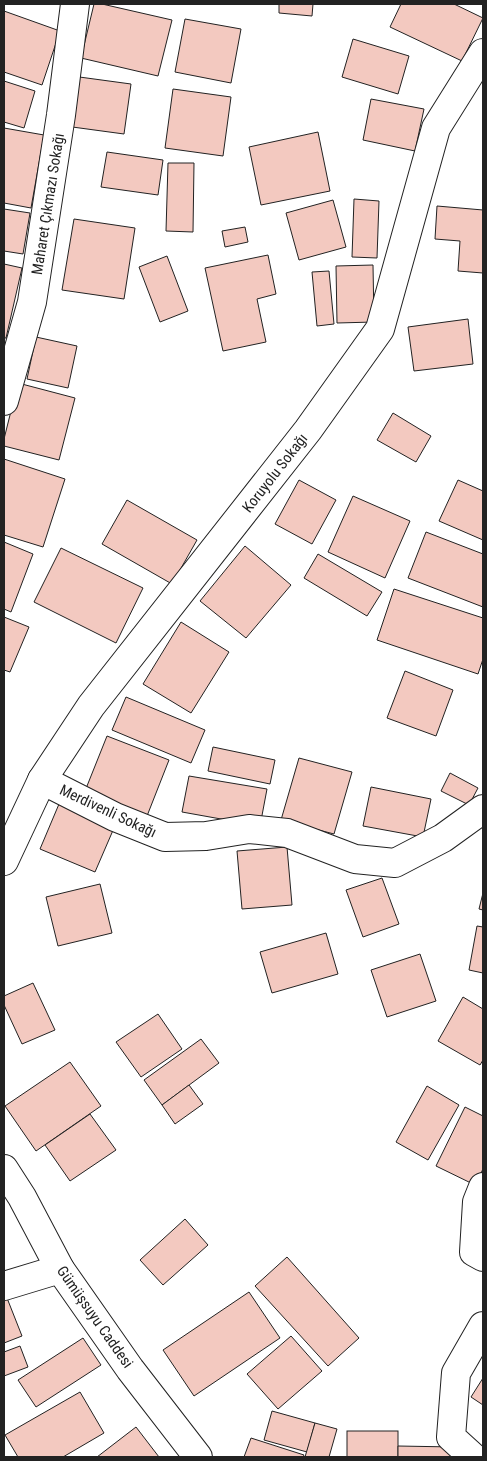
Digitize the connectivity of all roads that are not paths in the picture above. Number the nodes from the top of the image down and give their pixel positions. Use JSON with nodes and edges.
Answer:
{"nodes":[{"id":1,"x":75,"y":4,"type":"edge"},
{"id":2,"x":483,"y":53,"type":"edge"},
{"id":3,"x":4,"y":400,"type":"edge"},
{"id":4,"x":42,"y":780,"type":"junction"},
{"id":5,"x":483,"y":810,"type":"edge"},
{"id":6,"x":4,"y":862,"type":"edge"},
{"id":7,"x":4,"y":1169,"type":"edge"},
{"id":8,"x":483,"y":1187,"type":"edge"},
{"id":9,"x":483,"y":1257,"type":"edge"},
{"id":10,"x":60,"y":1269,"type":"junction"},
{"id":11,"x":4,"y":1286,"type":"edge"},
{"id":12,"x":483,"y":1326,"type":"edge"},
{"id":13,"x":198,"y":1457,"type":"edge"},
{"id":14,"x":473,"y":1457,"type":"edge"}],
"edges":[{"from":1,"to":3,"type":"street","name":"Maharet Çıkmazı Sokağı"},
{"from":2,"to":4,"type":"street","name":"Koruyolu Sokağı"},
{"from":4,"to":5,"type":"street","name":"Merdivenli Sokağı"},
{"from":4,"to":6,"type":"street","name":"Koruyolu Sokağı"},
{"from":7,"to":10,"type":"street","name":"Gümüşsuyu Caddesi"},
{"from":8,"to":9,"type":"street"},
{"from":10,"to":11,"type":"street"},
{"from":10,"to":13,"type":"street","name":"Gümüşsuyu Caddesi"},
{"from":12,"to":14,"type":"street"}]}
